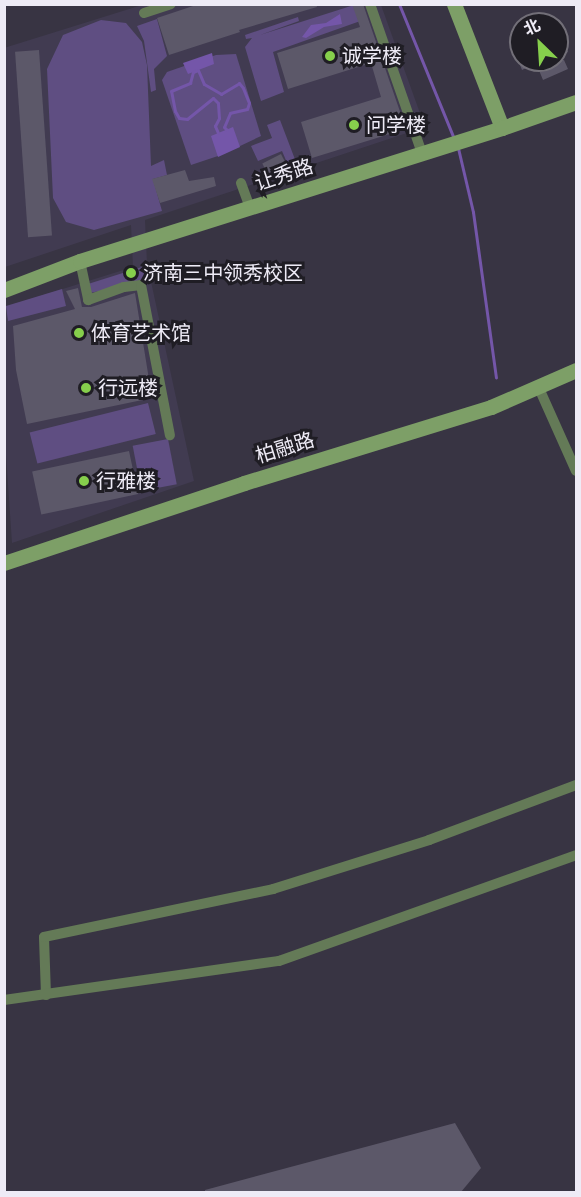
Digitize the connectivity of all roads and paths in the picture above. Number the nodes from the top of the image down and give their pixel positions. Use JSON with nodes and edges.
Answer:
{"nodes":[{"id":1,"x":171,"y":4,"type":"edge"},
{"id":2,"x":370,"y":4,"type":"edge"},
{"id":3,"x":454,"y":4,"type":"edge"},
{"id":4,"x":144,"y":13,"type":"dead end"},
{"id":5,"x":576,"y":102,"type":"edge"},
{"id":6,"x":502,"y":128,"type":"junction"},
{"id":7,"x":422,"y":153,"type":"junction"},
{"id":8,"x":241,"y":183,"type":"dead end"},
{"id":9,"x":250,"y":208,"type":"junction"},
{"id":10,"x":80,"y":261,"type":"junction"},
{"id":11,"x":4,"y":290,"type":"edge"},
{"id":12,"x":576,"y":370,"type":"edge"},
{"id":13,"x":538,"y":387,"type":"junction"},
{"id":14,"x":170,"y":435,"type":"dead end"},
{"id":15,"x":576,"y":471,"type":"edge"},
{"id":16,"x":4,"y":562,"type":"edge"},
{"id":17,"x":576,"y":785,"type":"edge"},
{"id":18,"x":576,"y":855,"type":"edge"},
{"id":19,"x":46,"y":995,"type":"junction"},
{"id":20,"x":4,"y":1000,"type":"edge"}],
"edges":[{"from":1,"to":4,"type":"street"},
{"from":2,"to":7,"type":"street"},
{"from":3,"to":6,"type":"street"},
{"from":5,"to":6,"type":"street","name":"让秀路"},
{"from":6,"to":7,"type":"street","name":"让秀路"},
{"from":7,"to":9,"type":"street","name":"让秀路"},
{"from":8,"to":9,"type":"street"},
{"from":9,"to":10,"type":"street","name":"让秀路"},
{"from":10,"to":11,"type":"street","name":"让秀路"},
{"from":10,"to":14,"type":"street"},
{"from":12,"to":13,"type":"street","name":"柏融路"},
{"from":13,"to":15,"type":"street"},
{"from":13,"to":16,"type":"street","name":"柏融路"},
{"from":17,"to":19,"type":"street"},
{"from":18,"to":19,"type":"street"},
{"from":19,"to":20,"type":"street"}]}
